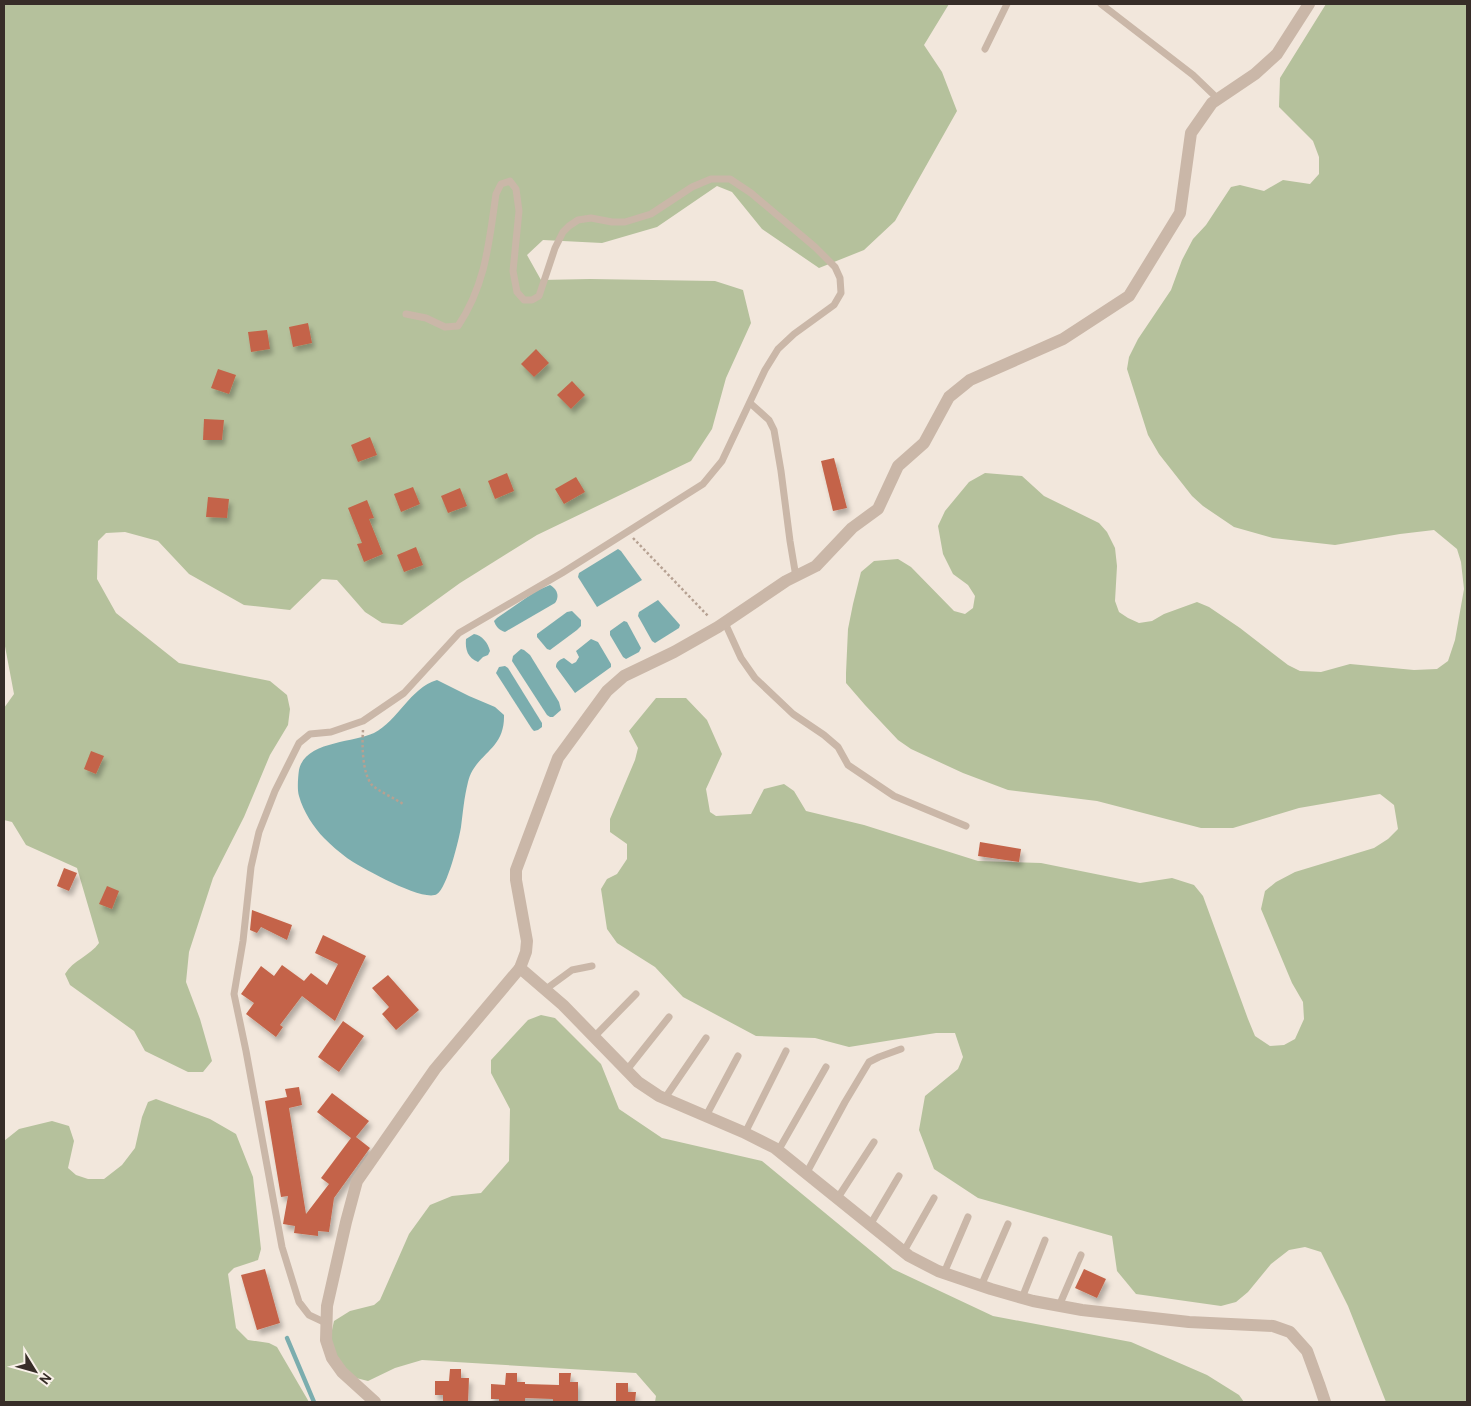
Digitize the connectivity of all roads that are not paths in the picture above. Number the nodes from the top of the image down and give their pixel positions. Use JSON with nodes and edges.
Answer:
{"nodes":[{"id":1,"x":1008,"y":4,"type":"edge"},
{"id":2,"x":1101,"y":4,"type":"edge"},
{"id":3,"x":1310,"y":4,"type":"edge"},
{"id":4,"x":985,"y":49,"type":"dead end"},
{"id":5,"x":1218,"y":99,"type":"junction"},
{"id":6,"x":406,"y":314,"type":"dead end"},
{"id":7,"x":750,"y":403,"type":"junction"},
{"id":8,"x":796,"y":576,"type":"junction"},
{"id":9,"x":721,"y":625,"type":"junction"},
{"id":10,"x":966,"y":826,"type":"dead end"},
{"id":11,"x":592,"y":966,"type":"dead end"},
{"id":12,"x":520,"y":968,"type":"junction"},
{"id":13,"x":546,"y":989,"type":"junction"},
{"id":14,"x":636,"y":994,"type":"dead end"},
{"id":15,"x":668,"y":1017,"type":"dead end"},
{"id":16,"x":594,"y":1037,"type":"junction"},
{"id":17,"x":706,"y":1038,"type":"dead end"},
{"id":18,"x":901,"y":1050,"type":"dead end"},
{"id":19,"x":786,"y":1051,"type":"dead end"},
{"id":20,"x":738,"y":1056,"type":"dead end"},
{"id":21,"x":826,"y":1067,"type":"dead end"},
{"id":22,"x":626,"y":1071,"type":"junction"},
{"id":23,"x":665,"y":1098,"type":"junction"},
{"id":24,"x":706,"y":1116,"type":"junction"},
{"id":25,"x":745,"y":1133,"type":"junction"},
{"id":26,"x":874,"y":1142,"type":"dead end"},
{"id":27,"x":778,"y":1151,"type":"junction"},
{"id":28,"x":806,"y":1174,"type":"junction"},
{"id":29,"x":899,"y":1176,"type":"dead end"},
{"id":30,"x":934,"y":1198,"type":"dead end"},
{"id":31,"x":837,"y":1199,"type":"junction"},
{"id":32,"x":968,"y":1216,"type":"dead end"},
{"id":33,"x":1008,"y":1224,"type":"dead end"},
{"id":34,"x":870,"y":1225,"type":"junction"},
{"id":35,"x":1046,"y":1240,"type":"dead end"},
{"id":36,"x":904,"y":1251,"type":"junction"},
{"id":37,"x":1080,"y":1255,"type":"dead end"},
{"id":38,"x":944,"y":1273,"type":"junction"},
{"id":39,"x":982,"y":1286,"type":"junction"},
{"id":40,"x":1022,"y":1298,"type":"junction"},
{"id":41,"x":1059,"y":1306,"type":"junction"},
{"id":42,"x":326,"y":1323,"type":"junction"},
{"id":43,"x":374,"y":1402,"type":"edge"},
{"id":44,"x":1325,"y":1402,"type":"edge"}],
"edges":[{"from":1,"to":4,"type":"lane"},
{"from":2,"to":5,"type":"lane"},
{"from":3,"to":5,"type":"street"},
{"from":5,"to":8,"type":"street"},
{"from":6,"to":7,"type":"lane"},
{"from":7,"to":8,"type":"lane"},
{"from":7,"to":42,"type":"lane"},
{"from":8,"to":9,"type":"street"},
{"from":9,"to":10,"type":"lane"},
{"from":9,"to":12,"type":"street"},
{"from":11,"to":13,"type":"lane"},
{"from":12,"to":13,"type":"street"},
{"from":12,"to":42,"type":"street"},
{"from":13,"to":16,"type":"street"},
{"from":14,"to":16,"type":"lane"},
{"from":15,"to":22,"type":"lane"},
{"from":16,"to":22,"type":"street"},
{"from":17,"to":23,"type":"lane"},
{"from":18,"to":28,"type":"lane"},
{"from":19,"to":25,"type":"lane"},
{"from":20,"to":24,"type":"lane"},
{"from":21,"to":27,"type":"lane"},
{"from":22,"to":23,"type":"street"},
{"from":23,"to":24,"type":"street"},
{"from":24,"to":25,"type":"street"},
{"from":25,"to":27,"type":"street"},
{"from":26,"to":31,"type":"lane"},
{"from":27,"to":28,"type":"street"},
{"from":28,"to":31,"type":"street"},
{"from":29,"to":34,"type":"lane"},
{"from":30,"to":36,"type":"lane"},
{"from":31,"to":34,"type":"street"},
{"from":32,"to":38,"type":"lane"},
{"from":33,"to":39,"type":"lane"},
{"from":34,"to":36,"type":"street"},
{"from":35,"to":40,"type":"lane"},
{"from":36,"to":38,"type":"street"},
{"from":37,"to":41,"type":"lane"},
{"from":38,"to":39,"type":"street"},
{"from":39,"to":40,"type":"street"},
{"from":40,"to":41,"type":"street"},
{"from":41,"to":44,"type":"street"},
{"from":42,"to":43,"type":"street"}]}
